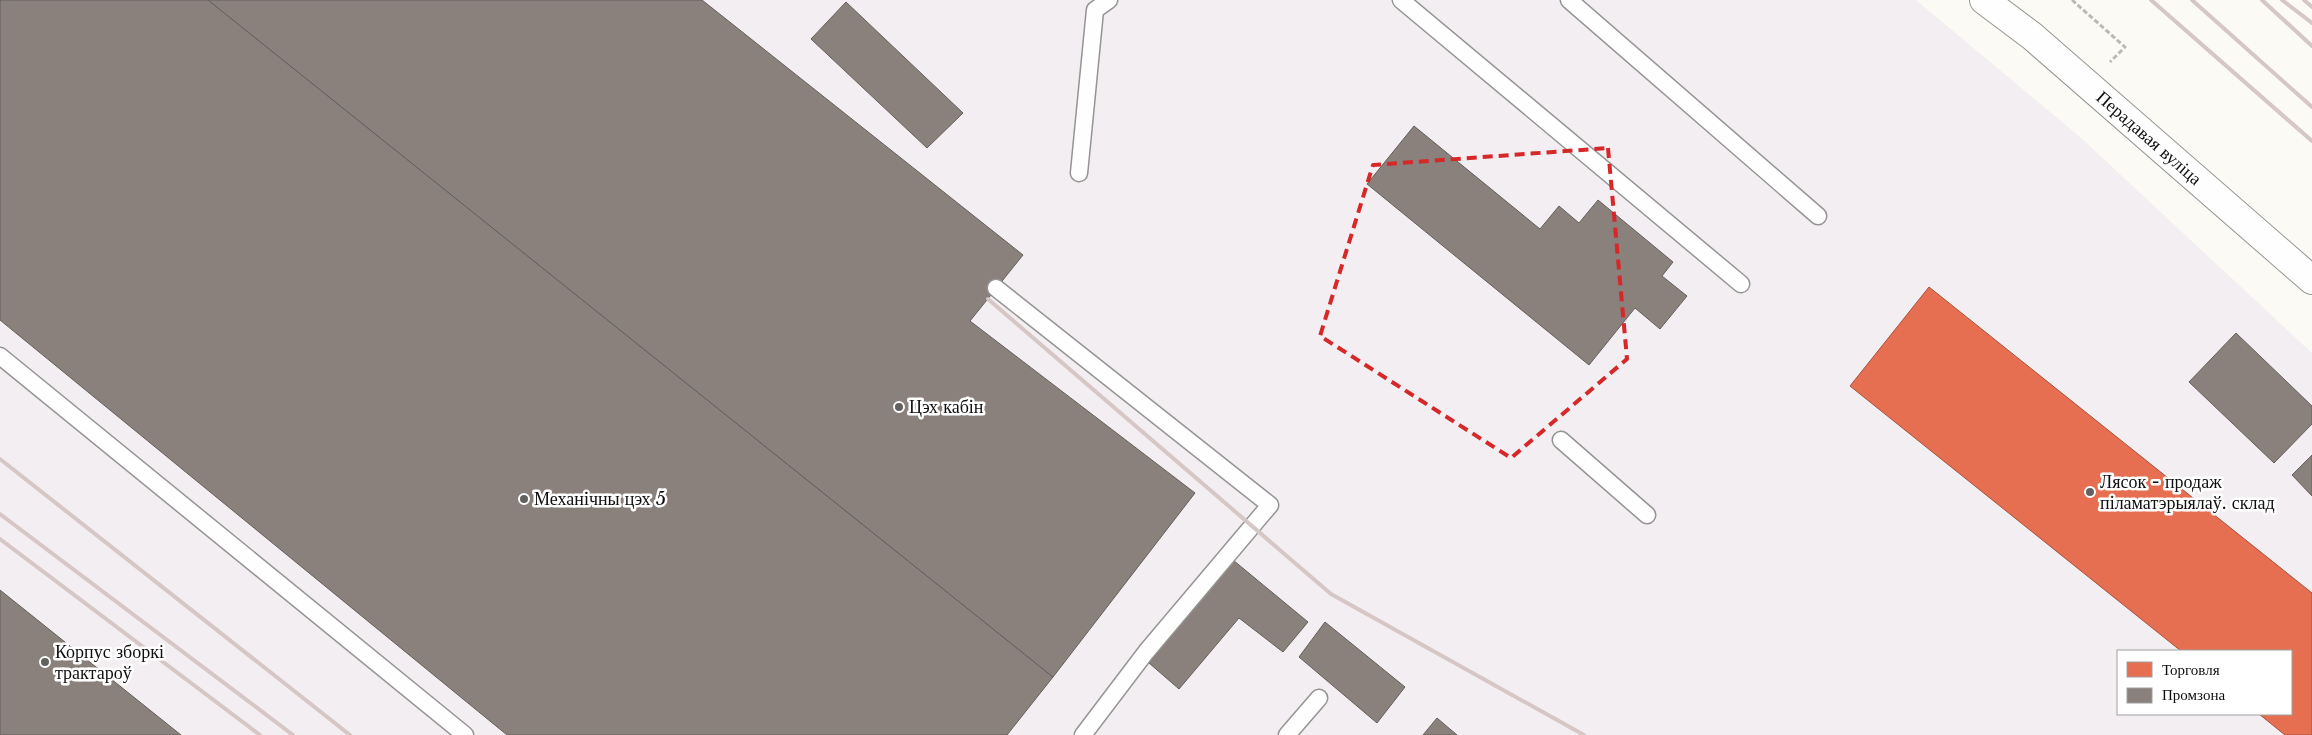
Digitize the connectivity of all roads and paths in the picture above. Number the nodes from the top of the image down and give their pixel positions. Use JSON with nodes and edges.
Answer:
{"nodes":[{"id":1,"x":1109,"y":0,"type":"edge"},
{"id":2,"x":1401,"y":0,"type":"edge"},
{"id":3,"x":1569,"y":0,"type":"edge"},
{"id":4,"x":1984,"y":0,"type":"edge"},
{"id":5,"x":2072,"y":0,"type":"edge"},
{"id":6,"x":2125,"y":47,"type":"dead end"},
{"id":7,"x":1078,"y":173,"type":"dead end"},
{"id":8,"x":1818,"y":216,"type":"dead end"},
{"id":9,"x":2312,"y":280,"type":"edge"},
{"id":10,"x":1740,"y":284,"type":"dead end"},
{"id":11,"x":996,"y":288,"type":"dead end"},
{"id":12,"x":0,"y":356,"type":"edge"},
{"id":13,"x":1561,"y":440,"type":"dead end"},
{"id":14,"x":1647,"y":515,"type":"dead end"},
{"id":15,"x":1319,"y":698,"type":"dead end"},
{"id":16,"x":459,"y":733,"type":"edge"},
{"id":17,"x":1083,"y":735,"type":"edge"},
{"id":18,"x":1287,"y":735,"type":"edge"}],
"edges":[{"from":1,"to":7,"type":"lane"},
{"from":2,"to":10,"type":"lane"},
{"from":3,"to":8,"type":"lane"},
{"from":4,"to":9,"type":"street","name":"Перадавая вуліца"},
{"from":5,"to":6,"type":"path"},
{"from":11,"to":17,"type":"lane"},
{"from":12,"to":16,"type":"lane"},
{"from":13,"to":14,"type":"lane"},
{"from":15,"to":18,"type":"lane"}]}
